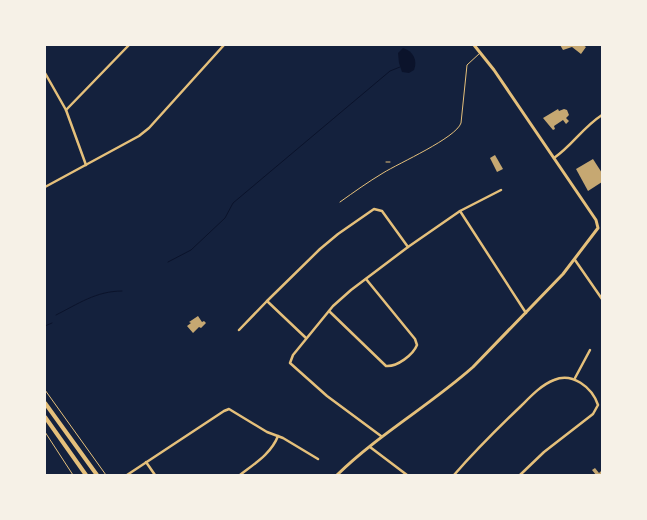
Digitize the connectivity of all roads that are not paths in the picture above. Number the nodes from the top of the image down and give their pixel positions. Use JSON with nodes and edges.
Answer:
{"nodes":[{"id":1,"x":129,"y":45,"type":"edge"},
{"id":2,"x":224,"y":45,"type":"edge"},
{"id":3,"x":474,"y":45,"type":"edge"},
{"id":4,"x":124,"y":46,"type":"edge"},
{"id":5,"x":481,"y":53,"type":"junction"},
{"id":6,"x":45,"y":73,"type":"edge"},
{"id":7,"x":66,"y":110,"type":"junction"},
{"id":8,"x":602,"y":115,"type":"edge"},
{"id":9,"x":554,"y":158,"type":"junction"},
{"id":10,"x":86,"y":165,"type":"junction"},
{"id":11,"x":45,"y":187,"type":"edge"},
{"id":12,"x":501,"y":190,"type":"dead end"},
{"id":13,"x":340,"y":202,"type":"dead end"},
{"id":14,"x":460,"y":211,"type":"junction"},
{"id":15,"x":600,"y":224,"type":"edge"},
{"id":16,"x":408,"y":246,"type":"junction"},
{"id":17,"x":575,"y":260,"type":"junction"},
{"id":18,"x":366,"y":279,"type":"junction"},
{"id":19,"x":602,"y":299,"type":"edge"},
{"id":20,"x":267,"y":301,"type":"junction"},
{"id":21,"x":329,"y":311,"type":"junction"},
{"id":22,"x":526,"y":313,"type":"junction"},
{"id":23,"x":239,"y":330,"type":"dead end"},
{"id":24,"x":306,"y":338,"type":"junction"},
{"id":25,"x":590,"y":350,"type":"dead end"},
{"id":26,"x":574,"y":378,"type":"junction"},
{"id":27,"x":45,"y":403,"type":"edge"},
{"id":28,"x":45,"y":417,"type":"edge"},
{"id":29,"x":278,"y":436,"type":"junction"},
{"id":30,"x":381,"y":436,"type":"junction"},
{"id":31,"x":369,"y":446,"type":"junction"},
{"id":32,"x":318,"y":459,"type":"dead end"},
{"id":33,"x":146,"y":462,"type":"junction"},
{"id":34,"x":86,"y":475,"type":"edge"},
{"id":35,"x":97,"y":475,"type":"edge"},
{"id":36,"x":127,"y":475,"type":"edge"},
{"id":37,"x":155,"y":475,"type":"edge"},
{"id":38,"x":240,"y":475,"type":"edge"},
{"id":39,"x":336,"y":475,"type":"edge"},
{"id":40,"x":407,"y":475,"type":"edge"},
{"id":41,"x":454,"y":475,"type":"edge"},
{"id":42,"x":520,"y":475,"type":"edge"}],
"edges":[{"from":1,"to":4,"type":"street"},
{"from":2,"to":10,"type":"street"},
{"from":3,"to":5,"type":"street"},
{"from":4,"to":7,"type":"street"},
{"from":5,"to":9,"type":"street"},
{"from":5,"to":13,"type":"lane"},
{"from":6,"to":7,"type":"street"},
{"from":7,"to":10,"type":"street"},
{"from":8,"to":9,"type":"street"},
{"from":9,"to":15,"type":"street"},
{"from":10,"to":11,"type":"street"},
{"from":12,"to":14,"type":"street"},
{"from":14,"to":16,"type":"street"},
{"from":14,"to":22,"type":"street"},
{"from":15,"to":17,"type":"street"},
{"from":16,"to":18,"type":"street"},
{"from":16,"to":20,"type":"street"},
{"from":17,"to":19,"type":"street"},
{"from":17,"to":22,"type":"street"},
{"from":18,"to":21,"type":"street"},
{"from":18,"to":21,"type":"street"},
{"from":20,"to":23,"type":"street"},
{"from":20,"to":24,"type":"street"},
{"from":21,"to":24,"type":"street"},
{"from":22,"to":30,"type":"street"},
{"from":24,"to":30,"type":"street"},
{"from":25,"to":26,"type":"street"},
{"from":26,"to":41,"type":"street"},
{"from":26,"to":42,"type":"street"},
{"from":27,"to":35,"type":"highway"},
{"from":28,"to":34,"type":"highway"},
{"from":29,"to":32,"type":"street"},
{"from":29,"to":33,"type":"street"},
{"from":29,"to":38,"type":"street"},
{"from":30,"to":31,"type":"street"},
{"from":31,"to":39,"type":"street"},
{"from":31,"to":40,"type":"street"},
{"from":33,"to":36,"type":"street"},
{"from":33,"to":37,"type":"street"}]}
